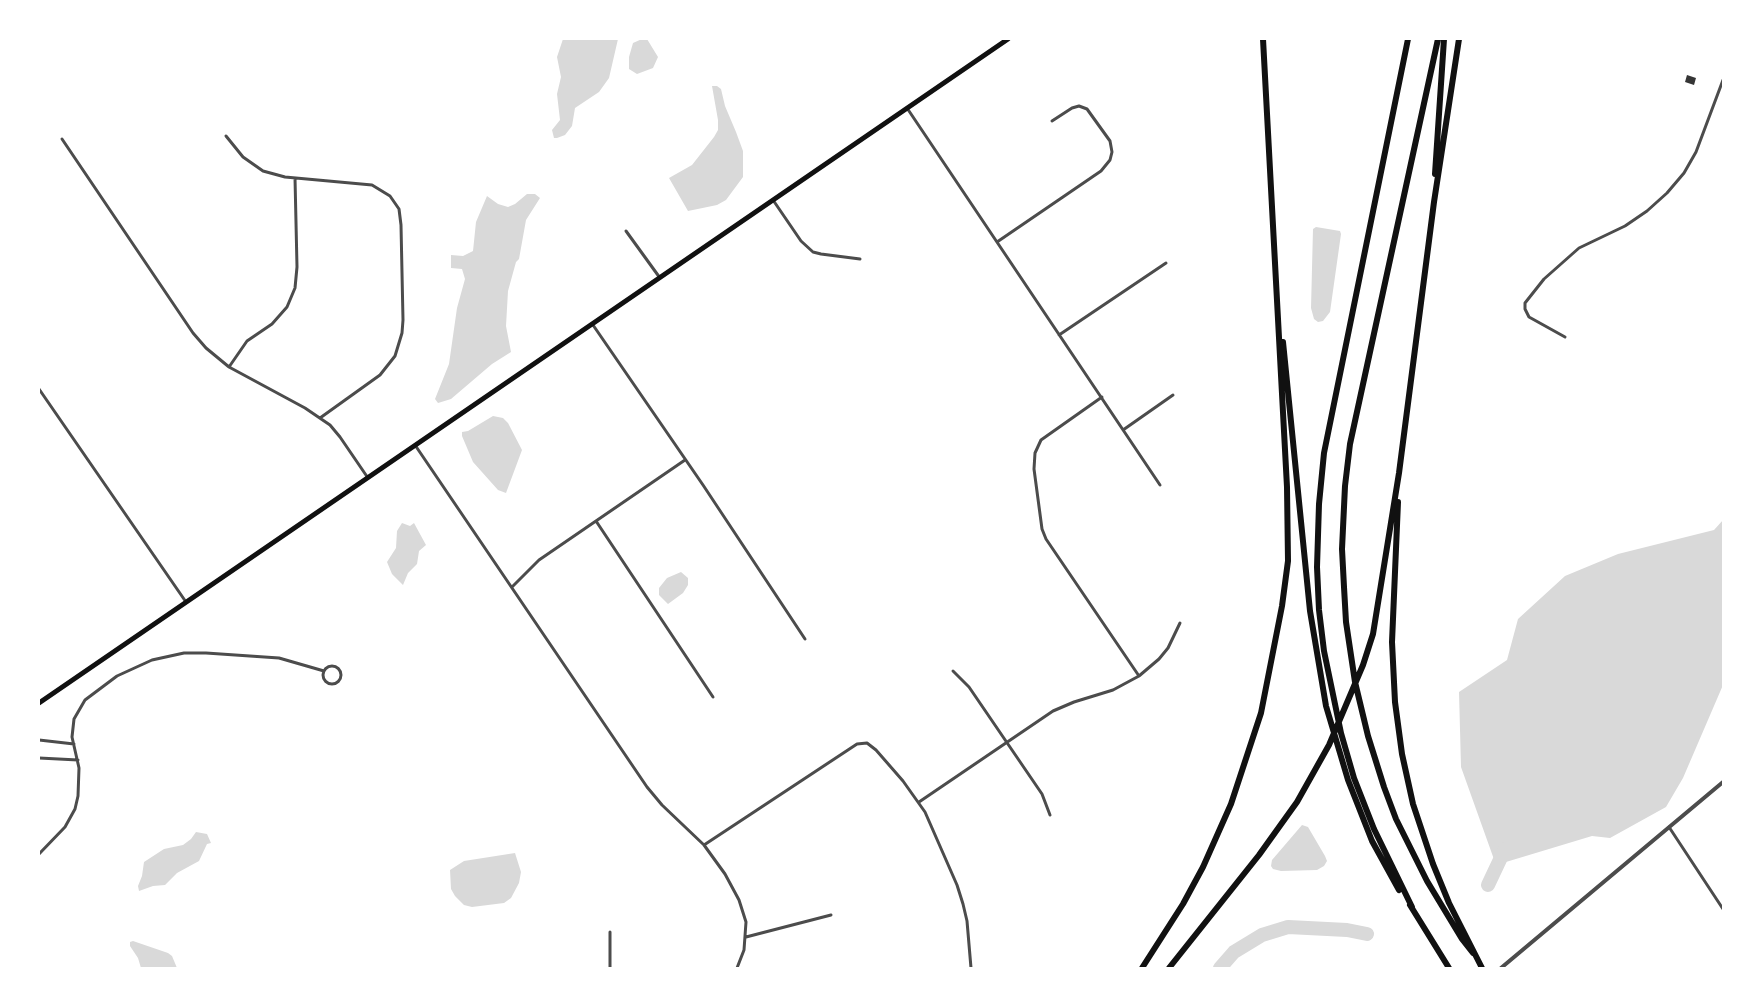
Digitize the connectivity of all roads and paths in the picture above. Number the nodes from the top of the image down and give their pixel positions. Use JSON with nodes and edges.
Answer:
{"nodes":[{"id":1,"x":1008,"y":39,"type":"edge"},
{"id":2,"x":1262,"y":39,"type":"edge"},
{"id":3,"x":1408,"y":39,"type":"edge"},
{"id":4,"x":1438,"y":39,"type":"edge"},
{"id":5,"x":1444,"y":39,"type":"edge"},
{"id":6,"x":1459,"y":39,"type":"edge"},
{"id":7,"x":1723,"y":80,"type":"edge"},
{"id":8,"x":907,"y":108,"type":"junction"},
{"id":9,"x":1052,"y":121,"type":"dead end"},
{"id":10,"x":226,"y":136,"type":"dead end"},
{"id":11,"x":63,"y":139,"type":"dead end"},
{"id":12,"x":295,"y":178,"type":"junction"},
{"id":13,"x":773,"y":200,"type":"junction"},
{"id":14,"x":1434,"y":202,"type":"junction"},
{"id":15,"x":626,"y":231,"type":"dead end"},
{"id":16,"x":997,"y":242,"type":"junction"},
{"id":17,"x":860,"y":259,"type":"dead end"},
{"id":18,"x":1166,"y":263,"type":"dead end"},
{"id":19,"x":1274,"y":263,"type":"junction"},
{"id":20,"x":660,"y":278,"type":"junction"},
{"id":21,"x":593,"y":325,"type":"junction"},
{"id":22,"x":1059,"y":335,"type":"junction"},
{"id":23,"x":1565,"y":338,"type":"dead end"},
{"id":24,"x":229,"y":367,"type":"junction"},
{"id":25,"x":39,"y":388,"type":"edge"},
{"id":26,"x":1173,"y":395,"type":"dead end"},
{"id":27,"x":1102,"y":397,"type":"junction"},
{"id":28,"x":320,"y":418,"type":"junction"},
{"id":29,"x":1123,"y":430,"type":"junction"},
{"id":30,"x":415,"y":445,"type":"junction"},
{"id":31,"x":685,"y":460,"type":"junction"},
{"id":32,"x":1399,"y":473,"type":"junction"},
{"id":33,"x":368,"y":478,"type":"junction"},
{"id":34,"x":1160,"y":485,"type":"dead end"},
{"id":35,"x":596,"y":521,"type":"junction"},
{"id":36,"x":512,"y":587,"type":"junction"},
{"id":37,"x":186,"y":602,"type":"junction"},
{"id":38,"x":1180,"y":623,"type":"dead end"},
{"id":39,"x":805,"y":639,"type":"dead end"},
{"id":40,"x":324,"y":670,"type":"junction"},
{"id":41,"x":953,"y":671,"type":"dead end"},
{"id":42,"x":1139,"y":676,"type":"junction"},
{"id":43,"x":713,"y":697,"type":"dead end"},
{"id":44,"x":39,"y":703,"type":"edge"},
{"id":45,"x":39,"y":740,"type":"edge"},
{"id":46,"x":1007,"y":743,"type":"junction"},
{"id":47,"x":74,"y":744,"type":"junction"},
{"id":48,"x":39,"y":758,"type":"edge"},
{"id":49,"x":78,"y":760,"type":"junction"},
{"id":50,"x":1351,"y":779,"type":"junction"},
{"id":51,"x":1723,"y":782,"type":"edge"},
{"id":52,"x":919,"y":802,"type":"junction"},
{"id":53,"x":1050,"y":815,"type":"dead end"},
{"id":54,"x":1669,"y":827,"type":"junction"},
{"id":55,"x":704,"y":845,"type":"junction"},
{"id":56,"x":39,"y":854,"type":"edge"},
{"id":57,"x":1723,"y":909,"type":"edge"},
{"id":58,"x":831,"y":915,"type":"dead end"},
{"id":59,"x":610,"y":932,"type":"dead end"},
{"id":60,"x":746,"y":937,"type":"junction"},
{"id":61,"x":1473,"y":952,"type":"junction"},
{"id":62,"x":610,"y":968,"type":"edge"},
{"id":63,"x":737,"y":968,"type":"edge"},
{"id":64,"x":971,"y":968,"type":"edge"},
{"id":65,"x":1142,"y":968,"type":"edge"},
{"id":66,"x":1169,"y":968,"type":"edge"},
{"id":67,"x":1449,"y":968,"type":"edge"},
{"id":68,"x":1482,"y":968,"type":"edge"},
{"id":69,"x":1501,"y":968,"type":"edge"}],
"edges":[{"from":1,"to":8,"type":"main road"},
{"from":2,"to":19,"type":"highway"},
{"from":3,"to":50,"type":"highway"},
{"from":4,"to":61,"type":"highway"},
{"from":5,"to":14,"type":"highway"},
{"from":6,"to":14,"type":"highway"},
{"from":7,"to":23,"type":"street"},
{"from":8,"to":13,"type":"main road"},
{"from":8,"to":16,"type":"street"},
{"from":9,"to":16,"type":"street"},
{"from":10,"to":12,"type":"street"},
{"from":11,"to":24,"type":"street"},
{"from":12,"to":24,"type":"street"},
{"from":12,"to":28,"type":"street"},
{"from":13,"to":17,"type":"street"},
{"from":13,"to":20,"type":"main road"},
{"from":14,"to":32,"type":"highway"},
{"from":15,"to":20,"type":"street"},
{"from":16,"to":22,"type":"street"},
{"from":18,"to":22,"type":"street"},
{"from":19,"to":50,"type":"highway"},
{"from":19,"to":65,"type":"highway"},
{"from":20,"to":21,"type":"main road"},
{"from":21,"to":30,"type":"main road"},
{"from":21,"to":31,"type":"street"},
{"from":22,"to":27,"type":"street"},
{"from":24,"to":28,"type":"street"},
{"from":25,"to":37,"type":"street"},
{"from":26,"to":29,"type":"street"},
{"from":27,"to":29,"type":"street"},
{"from":27,"to":42,"type":"street"},
{"from":28,"to":33,"type":"street"},
{"from":29,"to":34,"type":"street"},
{"from":30,"to":33,"type":"main road"},
{"from":30,"to":36,"type":"street"},
{"from":31,"to":35,"type":"street"},
{"from":31,"to":39,"type":"street"},
{"from":32,"to":61,"type":"highway"},
{"from":32,"to":66,"type":"highway"},
{"from":33,"to":37,"type":"main road"},
{"from":35,"to":36,"type":"street"},
{"from":35,"to":43,"type":"street"},
{"from":36,"to":55,"type":"street"},
{"from":37,"to":44,"type":"main road"},
{"from":38,"to":42,"type":"street"},
{"from":40,"to":40,"type":"street"},
{"from":40,"to":47,"type":"street"},
{"from":41,"to":46,"type":"street"},
{"from":42,"to":46,"type":"street"},
{"from":45,"to":47,"type":"street"},
{"from":46,"to":52,"type":"street"},
{"from":46,"to":53,"type":"street"},
{"from":47,"to":49,"type":"street"},
{"from":48,"to":49,"type":"street"},
{"from":49,"to":56,"type":"street"},
{"from":50,"to":67,"type":"highway"},
{"from":51,"to":54,"type":"street"},
{"from":52,"to":55,"type":"street"},
{"from":52,"to":64,"type":"street"},
{"from":54,"to":57,"type":"street"},
{"from":54,"to":69,"type":"street"},
{"from":55,"to":60,"type":"street"},
{"from":58,"to":60,"type":"street"},
{"from":59,"to":62,"type":"street"},
{"from":60,"to":63,"type":"street"},
{"from":61,"to":68,"type":"highway"}]}
